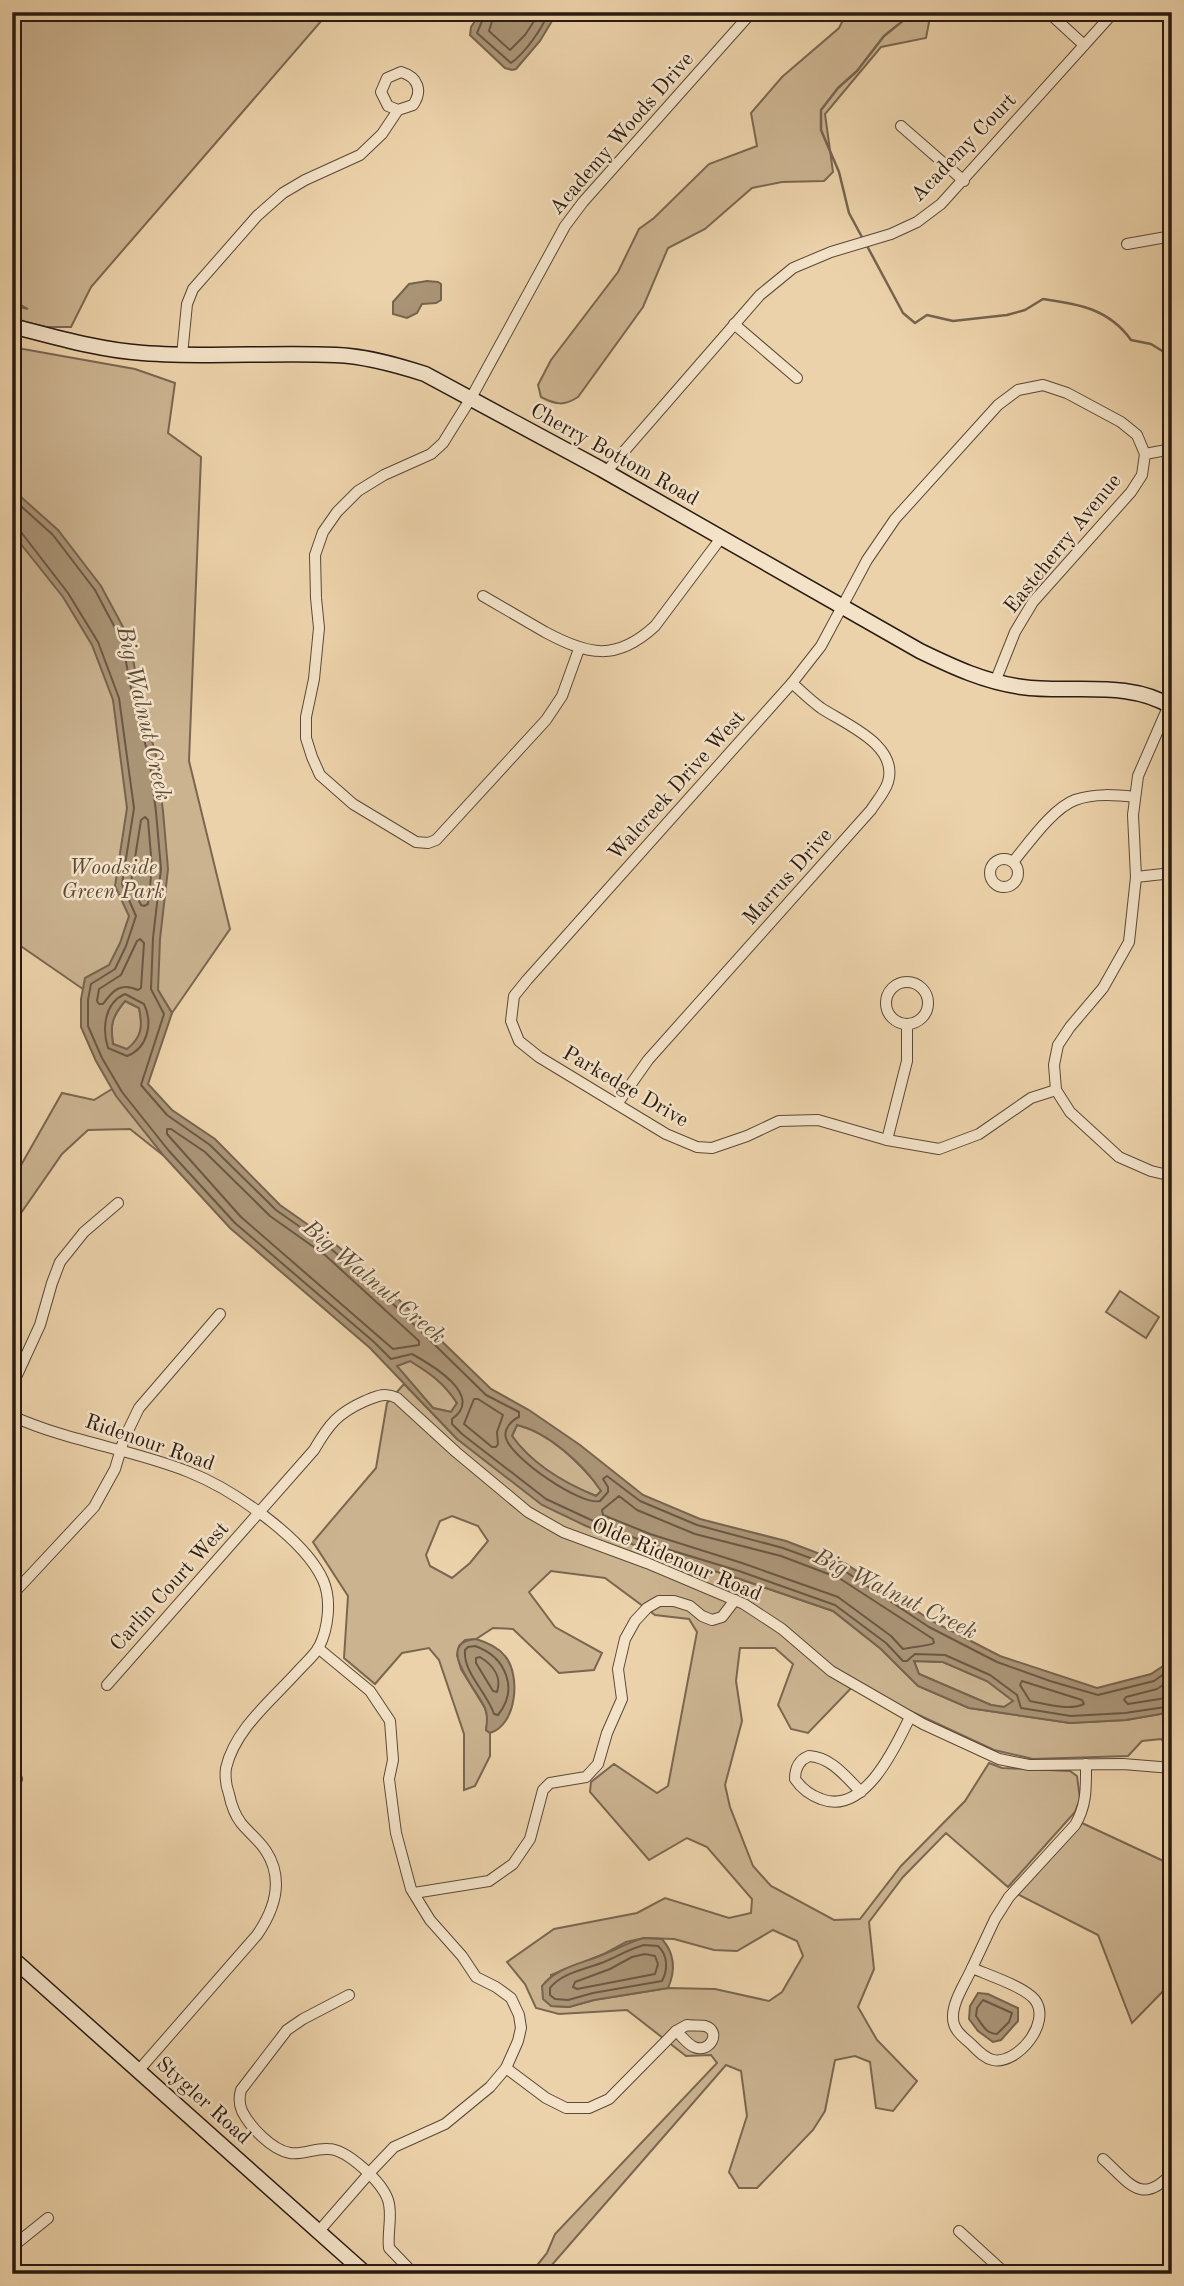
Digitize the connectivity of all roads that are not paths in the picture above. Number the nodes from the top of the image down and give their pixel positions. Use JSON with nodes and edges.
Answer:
{"nodes":[{"id":1,"x":752,"y":12,"type":"edge"},
{"id":2,"x":1048,"y":12,"type":"edge"},
{"id":3,"x":1114,"y":12,"type":"edge"},
{"id":4,"x":1084,"y":45,"type":"junction"},
{"id":5,"x":398,"y":110,"type":"dead end"},
{"id":6,"x":901,"y":126,"type":"dead end"},
{"id":7,"x":964,"y":181,"type":"junction"},
{"id":8,"x":1172,"y":236,"type":"edge"},
{"id":9,"x":1127,"y":244,"type":"dead end"},
{"id":10,"x":734,"y":324,"type":"junction"},
{"id":11,"x":12,"y":326,"type":"edge"},
{"id":12,"x":182,"y":355,"type":"junction"},
{"id":13,"x":797,"y":378,"type":"dead end"},
{"id":14,"x":471,"y":398,"type":"junction"},
{"id":15,"x":1172,"y":449,"type":"edge"},
{"id":16,"x":1145,"y":454,"type":"junction"},
{"id":17,"x":606,"y":472,"type":"junction"},
{"id":18,"x":721,"y":538,"type":"junction"},
{"id":19,"x":483,"y":596,"type":"dead end"},
{"id":20,"x":842,"y":607,"type":"junction"},
{"id":21,"x":579,"y":649,"type":"junction"},
{"id":22,"x":995,"y":682,"type":"junction"},
{"id":23,"x":792,"y":683,"type":"junction"},
{"id":24,"x":1171,"y":703,"type":"edge"},
{"id":25,"x":1135,"y":797,"type":"junction"},
{"id":26,"x":1013,"y":862,"type":"dead end"},
{"id":27,"x":1172,"y":873,"type":"edge"},
{"id":28,"x":1136,"y":877,"type":"junction"},
{"id":29,"x":527,"y":980,"type":"joint"},
{"id":30,"x":907,"y":1024,"type":"junction"},
{"id":31,"x":1056,"y":1090,"type":"junction"},
{"id":32,"x":617,"y":1104,"type":"junction"},
{"id":33,"x":887,"y":1140,"type":"junction"},
{"id":34,"x":1172,"y":1176,"type":"edge"},
{"id":35,"x":118,"y":1203,"type":"dead end"},
{"id":36,"x":220,"y":1314,"type":"dead end"},
{"id":37,"x":12,"y":1386,"type":"edge"},
{"id":38,"x":346,"y":1409,"type":"joint"},
{"id":39,"x":12,"y":1416,"type":"edge"},
{"id":40,"x":121,"y":1451,"type":"junction"},
{"id":41,"x":259,"y":1513,"type":"junction"},
{"id":42,"x":12,"y":1595,"type":"edge"},
{"id":43,"x":735,"y":1600,"type":"junction"},
{"id":44,"x":318,"y":1648,"type":"junction"},
{"id":45,"x":107,"y":1685,"type":"dead end"},
{"id":46,"x":910,"y":1717,"type":"junction"},
{"id":47,"x":1086,"y":1764,"type":"junction"},
{"id":48,"x":1172,"y":1768,"type":"edge"},
{"id":49,"x":861,"y":1792,"type":"junction"},
{"id":50,"x":414,"y":1893,"type":"junction"},
{"id":51,"x":12,"y":1958,"type":"edge"},
{"id":52,"x":972,"y":1968,"type":"junction"},
{"id":53,"x":349,"y":1996,"type":"dead end"},
{"id":54,"x":676,"y":2031,"type":"dead end"},
{"id":55,"x":506,"y":2068,"type":"junction"},
{"id":56,"x":139,"y":2070,"type":"junction"},
{"id":57,"x":1103,"y":2159,"type":"dead end"},
{"id":58,"x":369,"y":2173,"type":"junction"},
{"id":59,"x":1172,"y":2173,"type":"edge"},
{"id":60,"x":48,"y":2218,"type":"dead end"},
{"id":61,"x":319,"y":2231,"type":"junction"},
{"id":62,"x":959,"y":2231,"type":"dead end"},
{"id":63,"x":12,"y":2247,"type":"edge"},
{"id":64,"x":366,"y":2274,"type":"edge"},
{"id":65,"x":414,"y":2274,"type":"edge"},
{"id":66,"x":1006,"y":2274,"type":"edge"}],
"edges":[{"from":1,"to":14,"type":"street","name":"Academy Woods Drive"},
{"from":2,"to":4,"type":"street"},
{"from":3,"to":4,"type":"street","name":"Academy Court"},
{"from":4,"to":7,"type":"street","name":"Academy Court"},
{"from":5,"to":12,"type":"street"},
{"from":6,"to":7,"type":"street"},
{"from":7,"to":10,"type":"street","name":"Academy Court"},
{"from":8,"to":9,"type":"street"},
{"from":10,"to":13,"type":"street"},
{"from":10,"to":17,"type":"street","name":"Academy Court"},
{"from":11,"to":12,"type":"main road","name":"Cherry Bottom Road"},
{"from":12,"to":14,"type":"main road","name":"Cherry Bottom Road"},
{"from":14,"to":17,"type":"main road","name":"Cherry Bottom Road"},
{"from":14,"to":21,"type":"street","name":"Academy Woods Drive"},
{"from":15,"to":16,"type":"street"},
{"from":16,"to":20,"type":"street","name":"Walcreek Drive West"},
{"from":16,"to":22,"type":"street","name":"Eastcherry Avenue"},
{"from":17,"to":18,"type":"main road","name":"Cherry Bottom Road"},
{"from":18,"to":20,"type":"main road","name":"Cherry Bottom Road"},
{"from":18,"to":21,"type":"street"},
{"from":19,"to":21,"type":"street"},
{"from":20,"to":22,"type":"main road","name":"Cherry Bottom Road"},
{"from":20,"to":23,"type":"street","name":"Walcreek Drive West"},
{"from":22,"to":24,"type":"main road","name":"Cherry Bottom Road"},
{"from":23,"to":29,"type":"street","name":"Walcreek Drive West"},
{"from":23,"to":32,"type":"street","name":"Marrus Drive"},
{"from":24,"to":25,"type":"street"},
{"from":25,"to":26,"type":"street"},
{"from":25,"to":28,"type":"street"},
{"from":27,"to":28,"type":"street"},
{"from":28,"to":31,"type":"street"},
{"from":29,"to":32,"type":"street","name":"Parkedge Drive"},
{"from":30,"to":30,"type":"street"},
{"from":30,"to":33,"type":"street"},
{"from":31,"to":33,"type":"street","name":"Parkedge Drive"},
{"from":31,"to":34,"type":"street"},
{"from":32,"to":33,"type":"street","name":"Parkedge Drive"},
{"from":35,"to":37,"type":"street"},
{"from":36,"to":40,"type":"street"},
{"from":38,"to":41,"type":"street","name":"Carlin Court West"},
{"from":38,"to":43,"type":"street","name":"Olde Ridenour Road"},
{"from":39,"to":40,"type":"street","name":"Ridenour Road"},
{"from":40,"to":41,"type":"street","name":"Ridenour Road"},
{"from":40,"to":42,"type":"street"},
{"from":41,"to":44,"type":"street","name":"Ridenour Road"},
{"from":41,"to":45,"type":"street","name":"Carlin Court West"},
{"from":43,"to":46,"type":"street","name":"Olde Ridenour Road"},
{"from":43,"to":50,"type":"street"},
{"from":44,"to":50,"type":"street"},
{"from":44,"to":56,"type":"street","name":"Ridenour Road"},
{"from":46,"to":47,"type":"street","name":"Olde Ridenour Road"},
{"from":46,"to":49,"type":"street"},
{"from":47,"to":48,"type":"street","name":"Olde Ridenour Road"},
{"from":47,"to":52,"type":"street"},
{"from":49,"to":49,"type":"street"},
{"from":50,"to":55,"type":"street"},
{"from":51,"to":56,"type":"main road","name":"Stygler Road"},
{"from":52,"to":52,"type":"street"},
{"from":53,"to":58,"type":"street"},
{"from":54,"to":55,"type":"street"},
{"from":55,"to":58,"type":"street"},
{"from":56,"to":61,"type":"main road","name":"Stygler Road"},
{"from":57,"to":59,"type":"street"},
{"from":58,"to":61,"type":"street"},
{"from":58,"to":65,"type":"street"},
{"from":60,"to":63,"type":"street"},
{"from":61,"to":64,"type":"main road","name":"Stygler Road"},
{"from":62,"to":66,"type":"street"}]}
